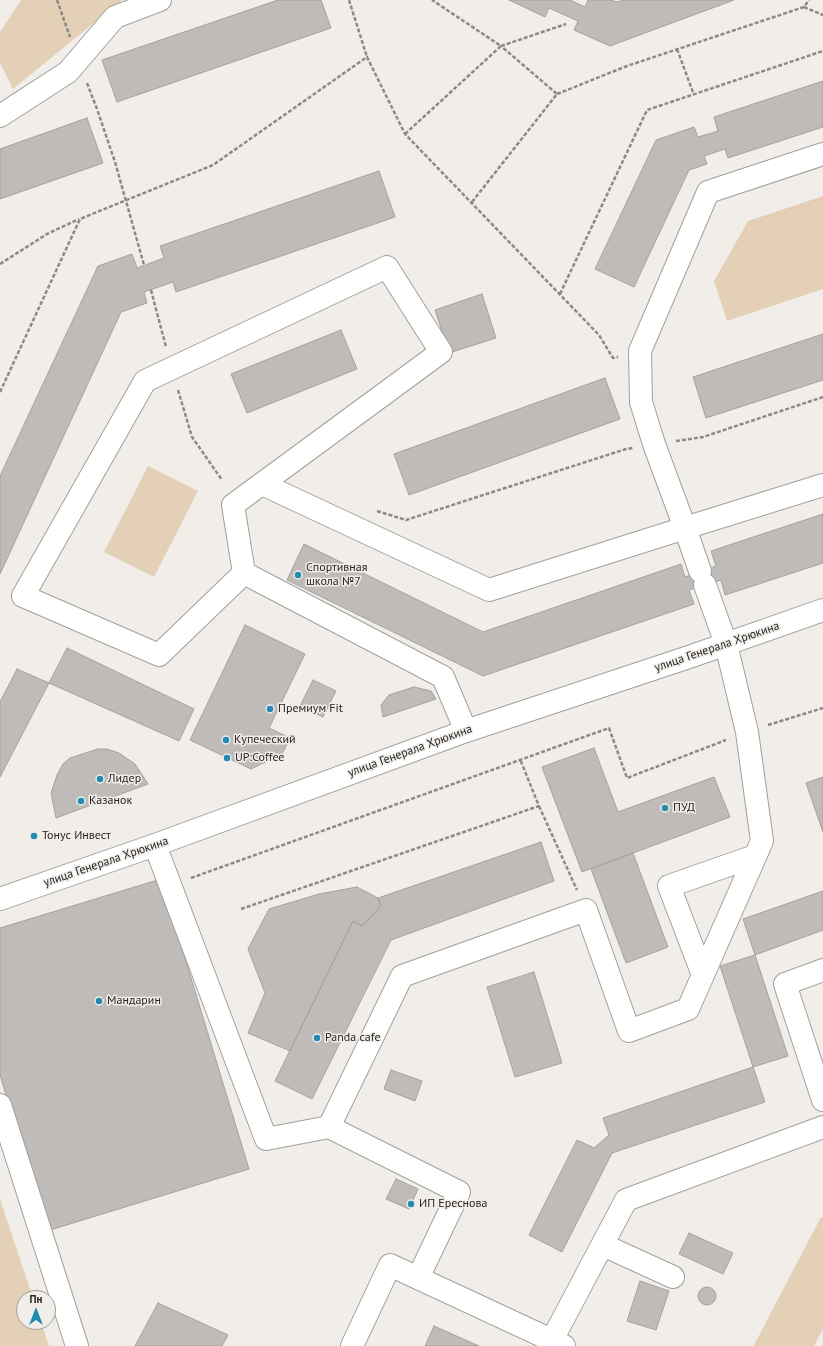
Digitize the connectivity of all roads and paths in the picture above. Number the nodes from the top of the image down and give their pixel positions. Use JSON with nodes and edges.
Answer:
{"nodes":[{"id":1,"x":160,"y":0,"type":"edge"},
{"id":2,"x":349,"y":0,"type":"edge"},
{"id":3,"x":432,"y":0,"type":"edge"},
{"id":4,"x":809,"y":0,"type":"edge"},
{"id":5,"x":804,"y":7,"type":"junction"},
{"id":6,"x":823,"y":15,"type":"edge"},
{"id":7,"x":566,"y":24,"type":"dead end"},
{"id":8,"x":501,"y":46,"type":"junction"},
{"id":9,"x":677,"y":49,"type":"junction"},
{"id":10,"x":823,"y":51,"type":"edge"},
{"id":11,"x":367,"y":57,"type":"junction"},
{"id":12,"x":558,"y":94,"type":"junction"},
{"id":13,"x":694,"y":95,"type":"junction"},
{"id":14,"x":97,"y":109,"type":"dead end"},
{"id":15,"x":0,"y":116,"type":"edge"},
{"id":16,"x":405,"y":134,"type":"junction"},
{"id":17,"x":823,"y":154,"type":"edge"},
{"id":18,"x":126,"y":200,"type":"junction"},
{"id":19,"x":472,"y":202,"type":"junction"},
{"id":20,"x":80,"y":219,"type":"junction"},
{"id":21,"x":0,"y":264,"type":"edge"},
{"id":22,"x":144,"y":265,"type":"dead end"},
{"id":23,"x":560,"y":294,"type":"junction"},
{"id":24,"x":640,"y":351,"type":"junction"},
{"id":25,"x":0,"y":392,"type":"edge"},
{"id":26,"x":823,"y":398,"type":"edge"},
{"id":27,"x":654,"y":444,"type":"junction"},
{"id":28,"x":262,"y":484,"type":"junction"},
{"id":29,"x":823,"y":485,"type":"edge"},
{"id":30,"x":371,"y":510,"type":"dead end"},
{"id":31,"x":685,"y":528,"type":"junction"},
{"id":32,"x":244,"y":573,"type":"junction"},
{"id":33,"x":823,"y":610,"type":"edge"},
{"id":34,"x":726,"y":644,"type":"junction"},
{"id":35,"x":823,"y":708,"type":"edge"},
{"id":36,"x":466,"y":731,"type":"junction"},
{"id":37,"x":746,"y":732,"type":"junction"},
{"id":38,"x":520,"y":759,"type":"junction"},
{"id":39,"x":539,"y":806,"type":"junction"},
{"id":40,"x":155,"y":845,"type":"junction"},
{"id":41,"x":755,"y":856,"type":"junction"},
{"id":42,"x":191,"y":878,"type":"dead end"},
{"id":43,"x":0,"y":898,"type":"edge"},
{"id":44,"x":241,"y":909,"type":"dead end"},
{"id":45,"x":586,"y":910,"type":"junction"},
{"id":46,"x":823,"y":970,"type":"edge"},
{"id":47,"x":703,"y":975,"type":"junction"},
{"id":48,"x":823,"y":1100,"type":"edge"},
{"id":49,"x":0,"y":1105,"type":"edge"},
{"id":50,"x":329,"y":1127,"type":"junction"},
{"id":51,"x":823,"y":1127,"type":"edge"},
{"id":52,"x":603,"y":1245,"type":"junction"},
{"id":53,"x":673,"y":1277,"type":"dead end"},
{"id":54,"x":418,"y":1278,"type":"junction"},
{"id":55,"x":558,"y":1343,"type":"edge"},
{"id":56,"x":77,"y":1346,"type":"edge"},
{"id":57,"x":352,"y":1346,"type":"edge"}],
"edges":[{"from":1,"to":15,"type":"street"},
{"from":2,"to":11,"type":"path"},
{"from":3,"to":8,"type":"path"},
{"from":4,"to":5,"type":"path"},
{"from":5,"to":6,"type":"path"},
{"from":5,"to":9,"type":"path"},
{"from":7,"to":8,"type":"path"},
{"from":8,"to":12,"type":"path"},
{"from":8,"to":16,"type":"path"},
{"from":9,"to":12,"type":"path"},
{"from":9,"to":13,"type":"path"},
{"from":10,"to":13,"type":"path"},
{"from":11,"to":16,"type":"path"},
{"from":11,"to":18,"type":"path"},
{"from":12,"to":19,"type":"path"},
{"from":13,"to":23,"type":"path"},
{"from":14,"to":18,"type":"path"},
{"from":16,"to":19,"type":"path"},
{"from":17,"to":24,"type":"street"},
{"from":18,"to":20,"type":"path"},
{"from":18,"to":22,"type":"path"},
{"from":19,"to":23,"type":"path"},
{"from":20,"to":21,"type":"path"},
{"from":20,"to":25,"type":"path"},
{"from":23,"to":24,"type":"path"},
{"from":24,"to":27,"type":"street"},
{"from":26,"to":27,"type":"path"},
{"from":27,"to":30,"type":"path"},
{"from":27,"to":31,"type":"street"},
{"from":28,"to":31,"type":"street"},
{"from":28,"to":32,"type":"street"},
{"from":28,"to":32,"type":"street"},
{"from":29,"to":31,"type":"street"},
{"from":31,"to":34,"type":"street"},
{"from":32,"to":36,"type":"street"},
{"from":33,"to":34,"type":"street","name":"улица Генерала Хрюкина"},
{"from":34,"to":36,"type":"street","name":"улица Генерала Хрюкина"},
{"from":34,"to":37,"type":"street"},
{"from":35,"to":37,"type":"path"},
{"from":36,"to":40,"type":"street","name":"улица Генерала Хрюкина"},
{"from":37,"to":38,"type":"path"},
{"from":37,"to":41,"type":"street"},
{"from":38,"to":39,"type":"path"},
{"from":38,"to":42,"type":"path"},
{"from":39,"to":44,"type":"path"},
{"from":39,"to":45,"type":"path"},
{"from":40,"to":43,"type":"street","name":"улица Генерала Хрюкина"},
{"from":40,"to":50,"type":"street"},
{"from":41,"to":47,"type":"street"},
{"from":41,"to":47,"type":"street"},
{"from":45,"to":47,"type":"street"},
{"from":45,"to":50,"type":"street"},
{"from":46,"to":48,"type":"street"},
{"from":49,"to":56,"type":"street"},
{"from":50,"to":54,"type":"street"},
{"from":51,"to":52,"type":"street"},
{"from":52,"to":53,"type":"street"},
{"from":52,"to":55,"type":"street"},
{"from":54,"to":55,"type":"street"},
{"from":54,"to":57,"type":"street"}]}
